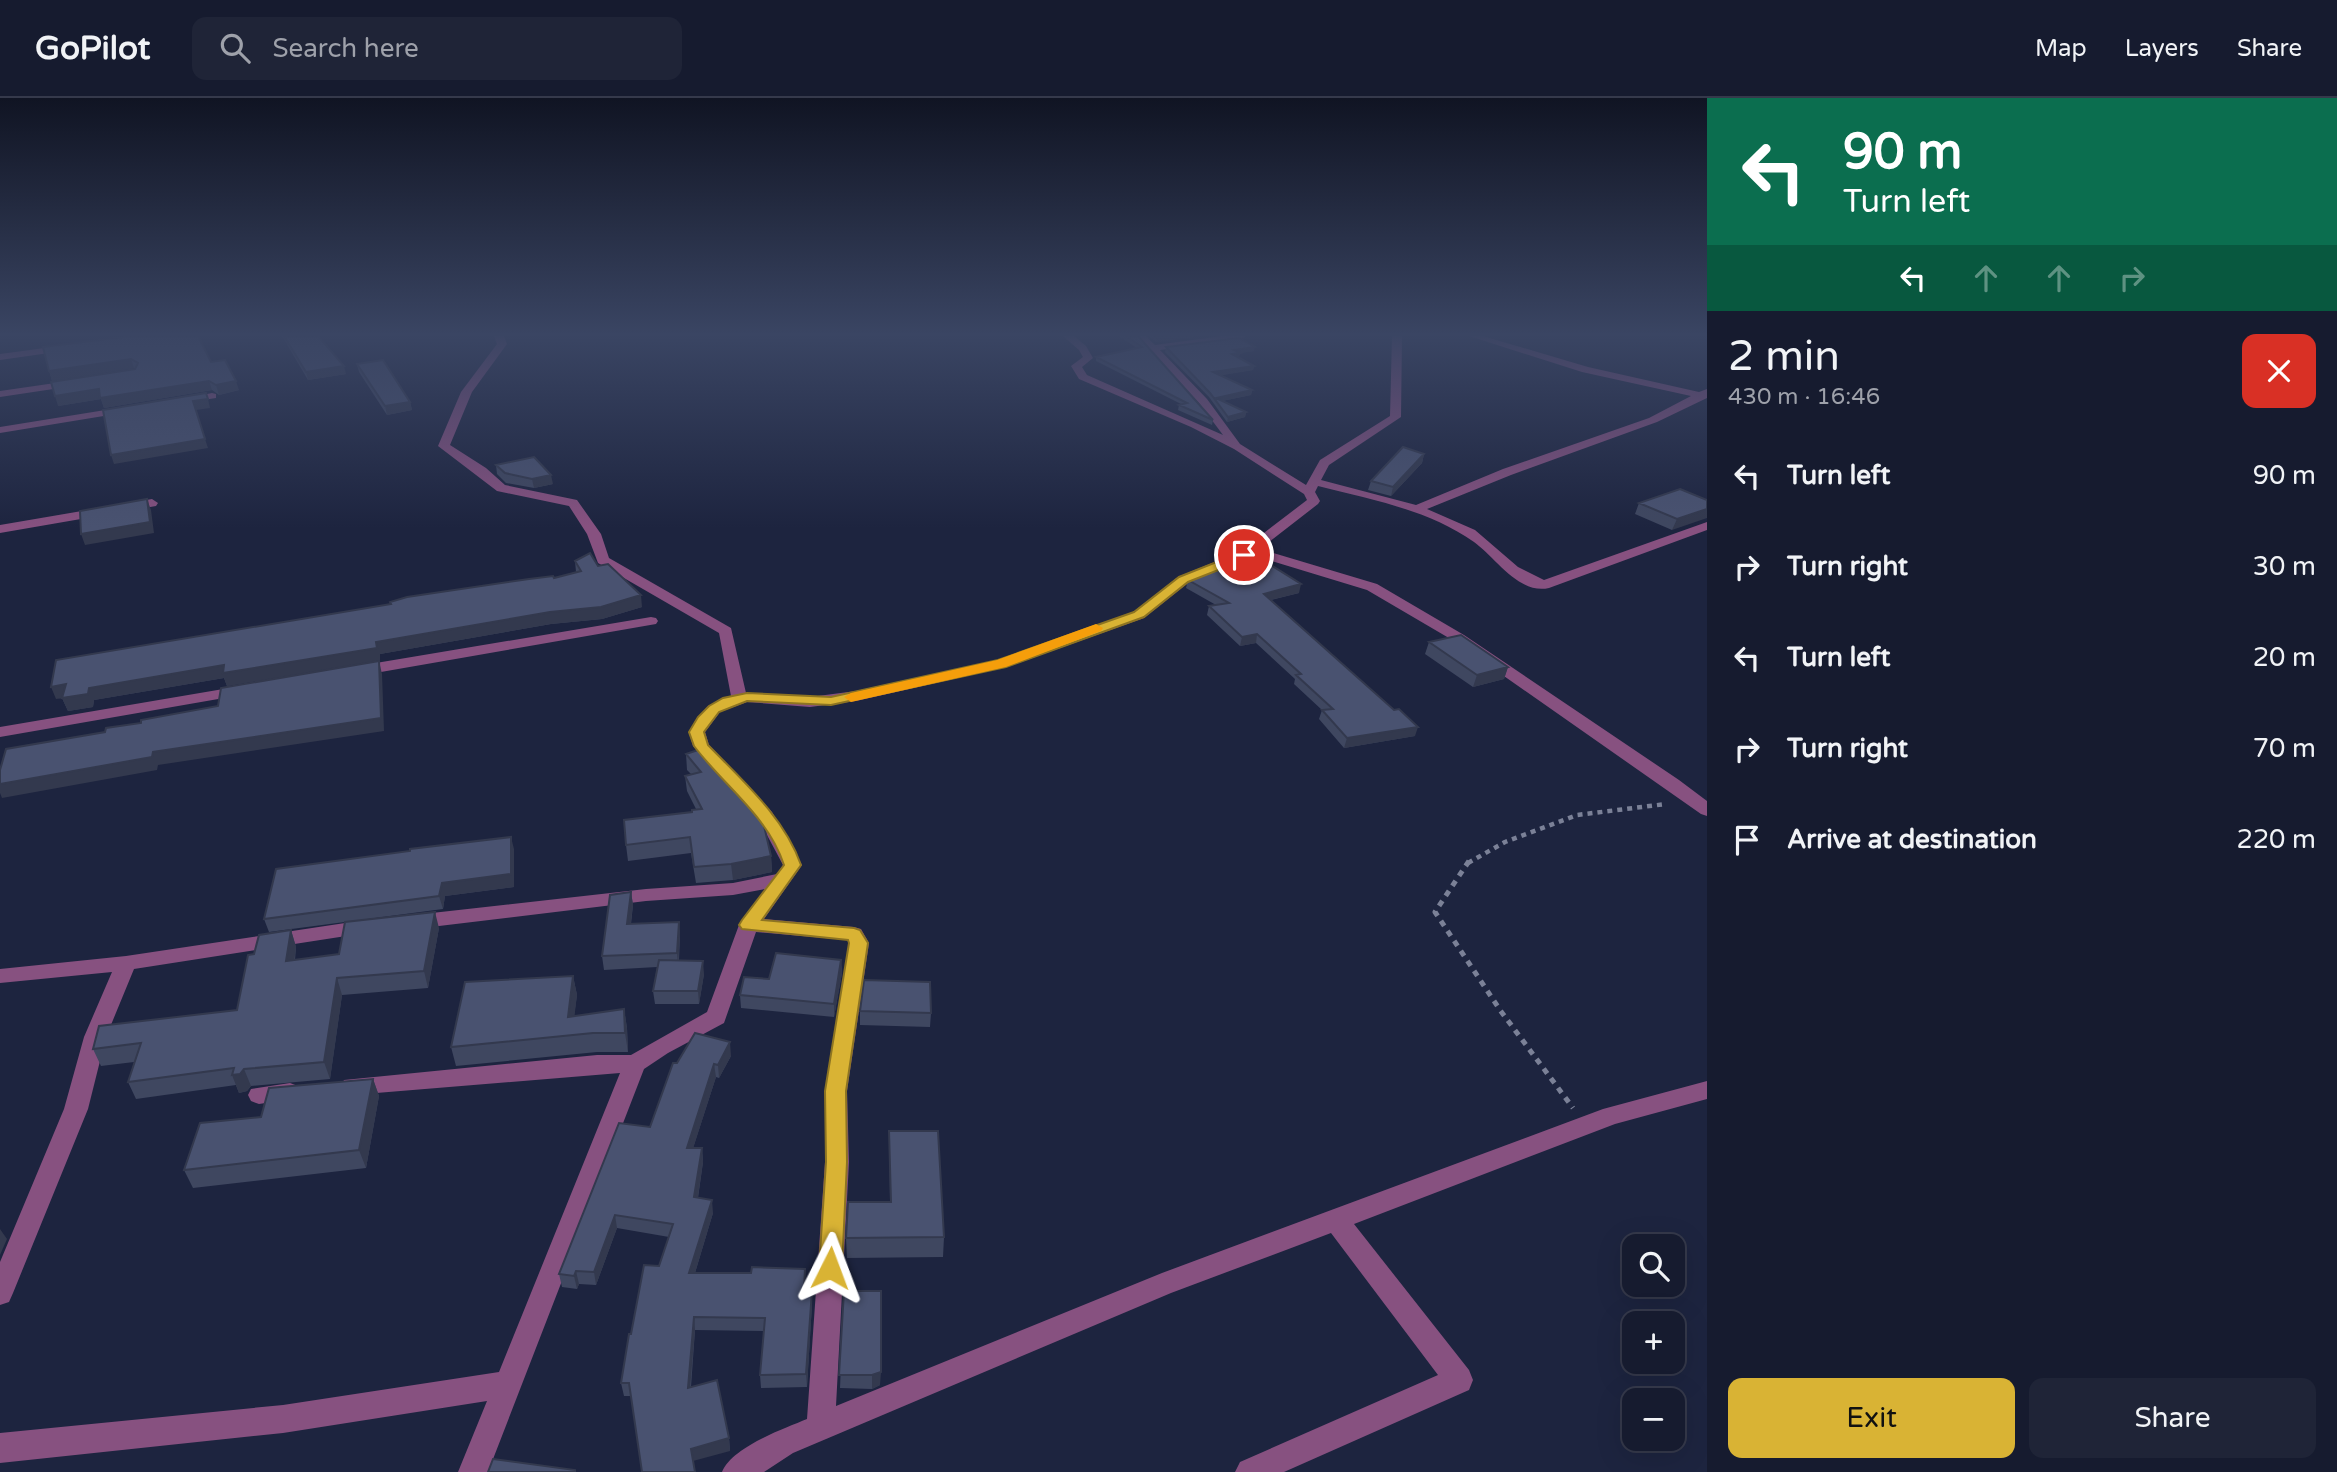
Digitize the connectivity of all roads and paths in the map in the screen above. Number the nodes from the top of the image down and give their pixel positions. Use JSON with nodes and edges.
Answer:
{"nodes":[{"id":1,"x":185,"y":400,"type":"edge"},
{"id":2,"x":462,"y":400,"type":"edge"},
{"id":3,"x":1142,"y":400,"type":"edge"},
{"id":4,"x":1202,"y":400,"type":"edge"},
{"id":5,"x":1396,"y":400,"type":"edge"},
{"id":6,"x":1693,"y":400,"type":"edge"},
{"id":7,"x":172,"y":402,"type":"edge"},
{"id":8,"x":132,"y":409,"type":"edge"},
{"id":9,"x":0,"y":430,"type":"edge"},
{"id":10,"x":1238,"y":447,"type":"junction"},
{"id":11,"x":1312,"y":487,"type":"junction"},
{"id":12,"x":152,"y":503,"type":"dead end"},
{"id":13,"x":1419,"y":508,"type":"junction"},
{"id":14,"x":1707,"y":526,"type":"edge"},
{"id":15,"x":0,"y":528,"type":"edge"},
{"id":16,"x":1250,"y":550,"type":"junction"},
{"id":17,"x":651,"y":621,"type":"dead end"},
{"id":18,"x":342,"y":674,"type":"edge"},
{"id":19,"x":261,"y":688,"type":"edge"},
{"id":20,"x":738,"y":699,"type":"junction"},
{"id":21,"x":0,"y":732,"type":"edge"},
{"id":22,"x":1702,"y":806,"type":"edge"},
{"id":23,"x":782,"y":879,"type":"junction"},
{"id":24,"x":748,"y":925,"type":"junction"},
{"id":25,"x":126,"y":963,"type":"junction"},
{"id":26,"x":0,"y":976,"type":"edge"},
{"id":27,"x":635,"y":1065,"type":"junction"},
{"id":28,"x":1707,"y":1090,"type":"edge"},
{"id":29,"x":259,"y":1095,"type":"dead end"},
{"id":30,"x":1587,"y":1125,"type":"junction"},
{"id":31,"x":1336,"y":1220,"type":"junction"},
{"id":32,"x":0,"y":1293,"type":"edge"},
{"id":33,"x":507,"y":1384,"type":"junction"},
{"id":34,"x":821,"y":1427,"type":"junction"},
{"id":35,"x":0,"y":1448,"type":"edge"},
{"id":36,"x":473,"y":1472,"type":"edge"},
{"id":37,"x":737,"y":1472,"type":"edge"},
{"id":38,"x":1250,"y":1472,"type":"edge"}],
"edges":[{"from":1,"to":7,"type":"street"},
{"from":2,"to":20,"type":"street"},
{"from":3,"to":10,"type":"street"},
{"from":4,"to":10,"type":"street"},
{"from":5,"to":11,"type":"street"},
{"from":6,"to":13,"type":"street"},
{"from":8,"to":9,"type":"street"},
{"from":10,"to":11,"type":"street"},
{"from":11,"to":13,"type":"street"},
{"from":11,"to":16,"type":"street"},
{"from":12,"to":15,"type":"street"},
{"from":13,"to":14,"type":"street"},
{"from":16,"to":20,"type":"street"},
{"from":16,"to":22,"type":"street"},
{"from":17,"to":18,"type":"street"},
{"from":19,"to":21,"type":"street"},
{"from":20,"to":23,"type":"street"},
{"from":22,"to":30,"type":"path"},
{"from":23,"to":24,"type":"street"},
{"from":23,"to":25,"type":"street"},
{"from":24,"to":27,"type":"street"},
{"from":24,"to":34,"type":"street"},
{"from":25,"to":26,"type":"street"},
{"from":25,"to":32,"type":"street"},
{"from":27,"to":29,"type":"street"},
{"from":27,"to":33,"type":"street"},
{"from":28,"to":30,"type":"street"},
{"from":30,"to":31,"type":"street"},
{"from":31,"to":34,"type":"street"},
{"from":31,"to":38,"type":"street"},
{"from":33,"to":35,"type":"street"},
{"from":33,"to":36,"type":"street"},
{"from":34,"to":37,"type":"street"}]}
